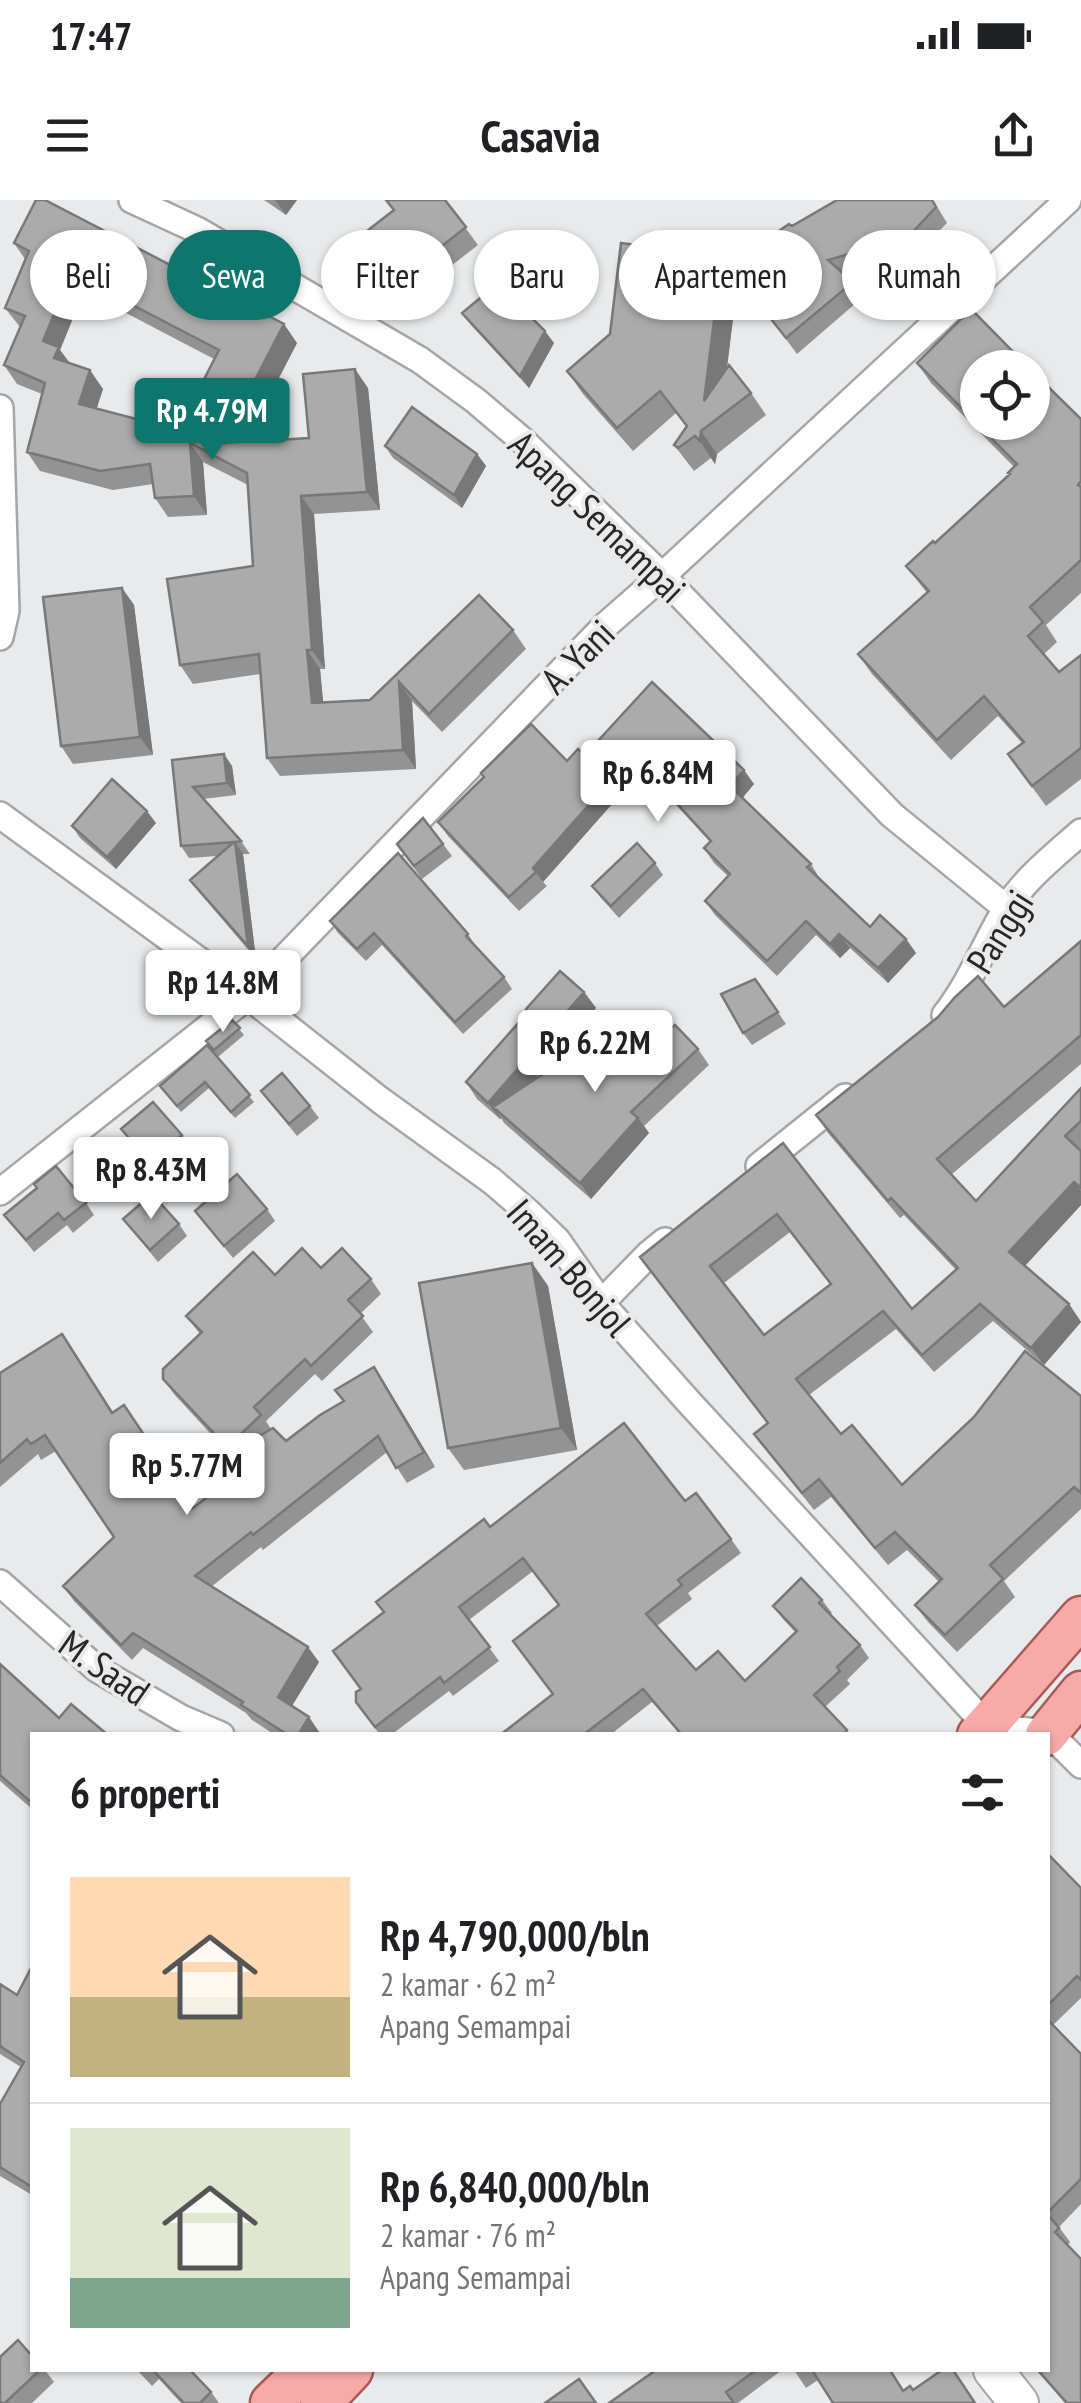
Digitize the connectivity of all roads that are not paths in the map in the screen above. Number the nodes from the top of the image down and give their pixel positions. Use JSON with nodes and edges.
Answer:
{"nodes":[{"id":1,"x":132,"y":200,"type":"edge"},
{"id":2,"x":1068,"y":200,"type":"edge"},
{"id":3,"x":0,"y":408,"type":"edge"},
{"id":4,"x":662,"y":576,"type":"junction"},
{"id":5,"x":0,"y":636,"type":"edge"},
{"id":6,"x":0,"y":815,"type":"edge"},
{"id":7,"x":1081,"y":832,"type":"edge"},
{"id":8,"x":1006,"y":908,"type":"junction"},
{"id":9,"x":248,"y":996,"type":"junction"},
{"id":10,"x":924,"y":1034,"type":"edge"},
{"id":11,"x":863,"y":1083,"type":"edge"},
{"id":12,"x":741,"y":1180,"type":"edge"},
{"id":13,"x":0,"y":1192,"type":"edge"},
{"id":14,"x":680,"y":1229,"type":"edge"},
{"id":15,"x":601,"y":1303,"type":"junction"},
{"id":16,"x":0,"y":1583,"type":"edge"},
{"id":17,"x":1081,"y":1617,"type":"edge"},
{"id":18,"x":1081,"y":1692,"type":"edge"},
{"id":19,"x":983,"y":1731,"type":"edge"},
{"id":20,"x":215,"y":1732,"type":"edge"},
{"id":21,"x":1050,"y":1732,"type":"edge"},
{"id":22,"x":1050,"y":1736,"type":"edge"},
{"id":23,"x":1081,"y":1765,"type":"edge"},
{"id":24,"x":303,"y":2372,"type":"edge"},
{"id":25,"x":350,"y":2372,"type":"edge"},
{"id":26,"x":995,"y":2372,"type":"edge"},
{"id":27,"x":271,"y":2403,"type":"edge"},
{"id":28,"x":320,"y":2403,"type":"edge"},
{"id":29,"x":1019,"y":2403,"type":"edge"}],
"edges":[{"from":1,"to":4,"type":"street","name":"Apang Semampai"},
{"from":2,"to":4,"type":"street","name":"A. Yani"},
{"from":3,"to":5,"type":"street"},
{"from":4,"to":8,"type":"street","name":"Apang Semampai"},
{"from":4,"to":9,"type":"street","name":"A. Yani"},
{"from":6,"to":9,"type":"street","name":"Imam Bonjol"},
{"from":7,"to":8,"type":"street","name":"Panggi"},
{"from":8,"to":10,"type":"street","name":"Panggi"},
{"from":9,"to":13,"type":"street","name":"A. Yani"},
{"from":9,"to":15,"type":"street","name":"Imam Bonjol"},
{"from":11,"to":12,"type":"street"},
{"from":14,"to":15,"type":"street"},
{"from":15,"to":19,"type":"street","name":"Imam Bonjol"},
{"from":16,"to":20,"type":"street","name":"M. Saad"},
{"from":17,"to":19,"type":"main road"},
{"from":18,"to":21,"type":"main road"},
{"from":22,"to":23,"type":"street"},
{"from":24,"to":27,"type":"main road"},
{"from":25,"to":28,"type":"main road"},
{"from":26,"to":29,"type":"street"}]}
